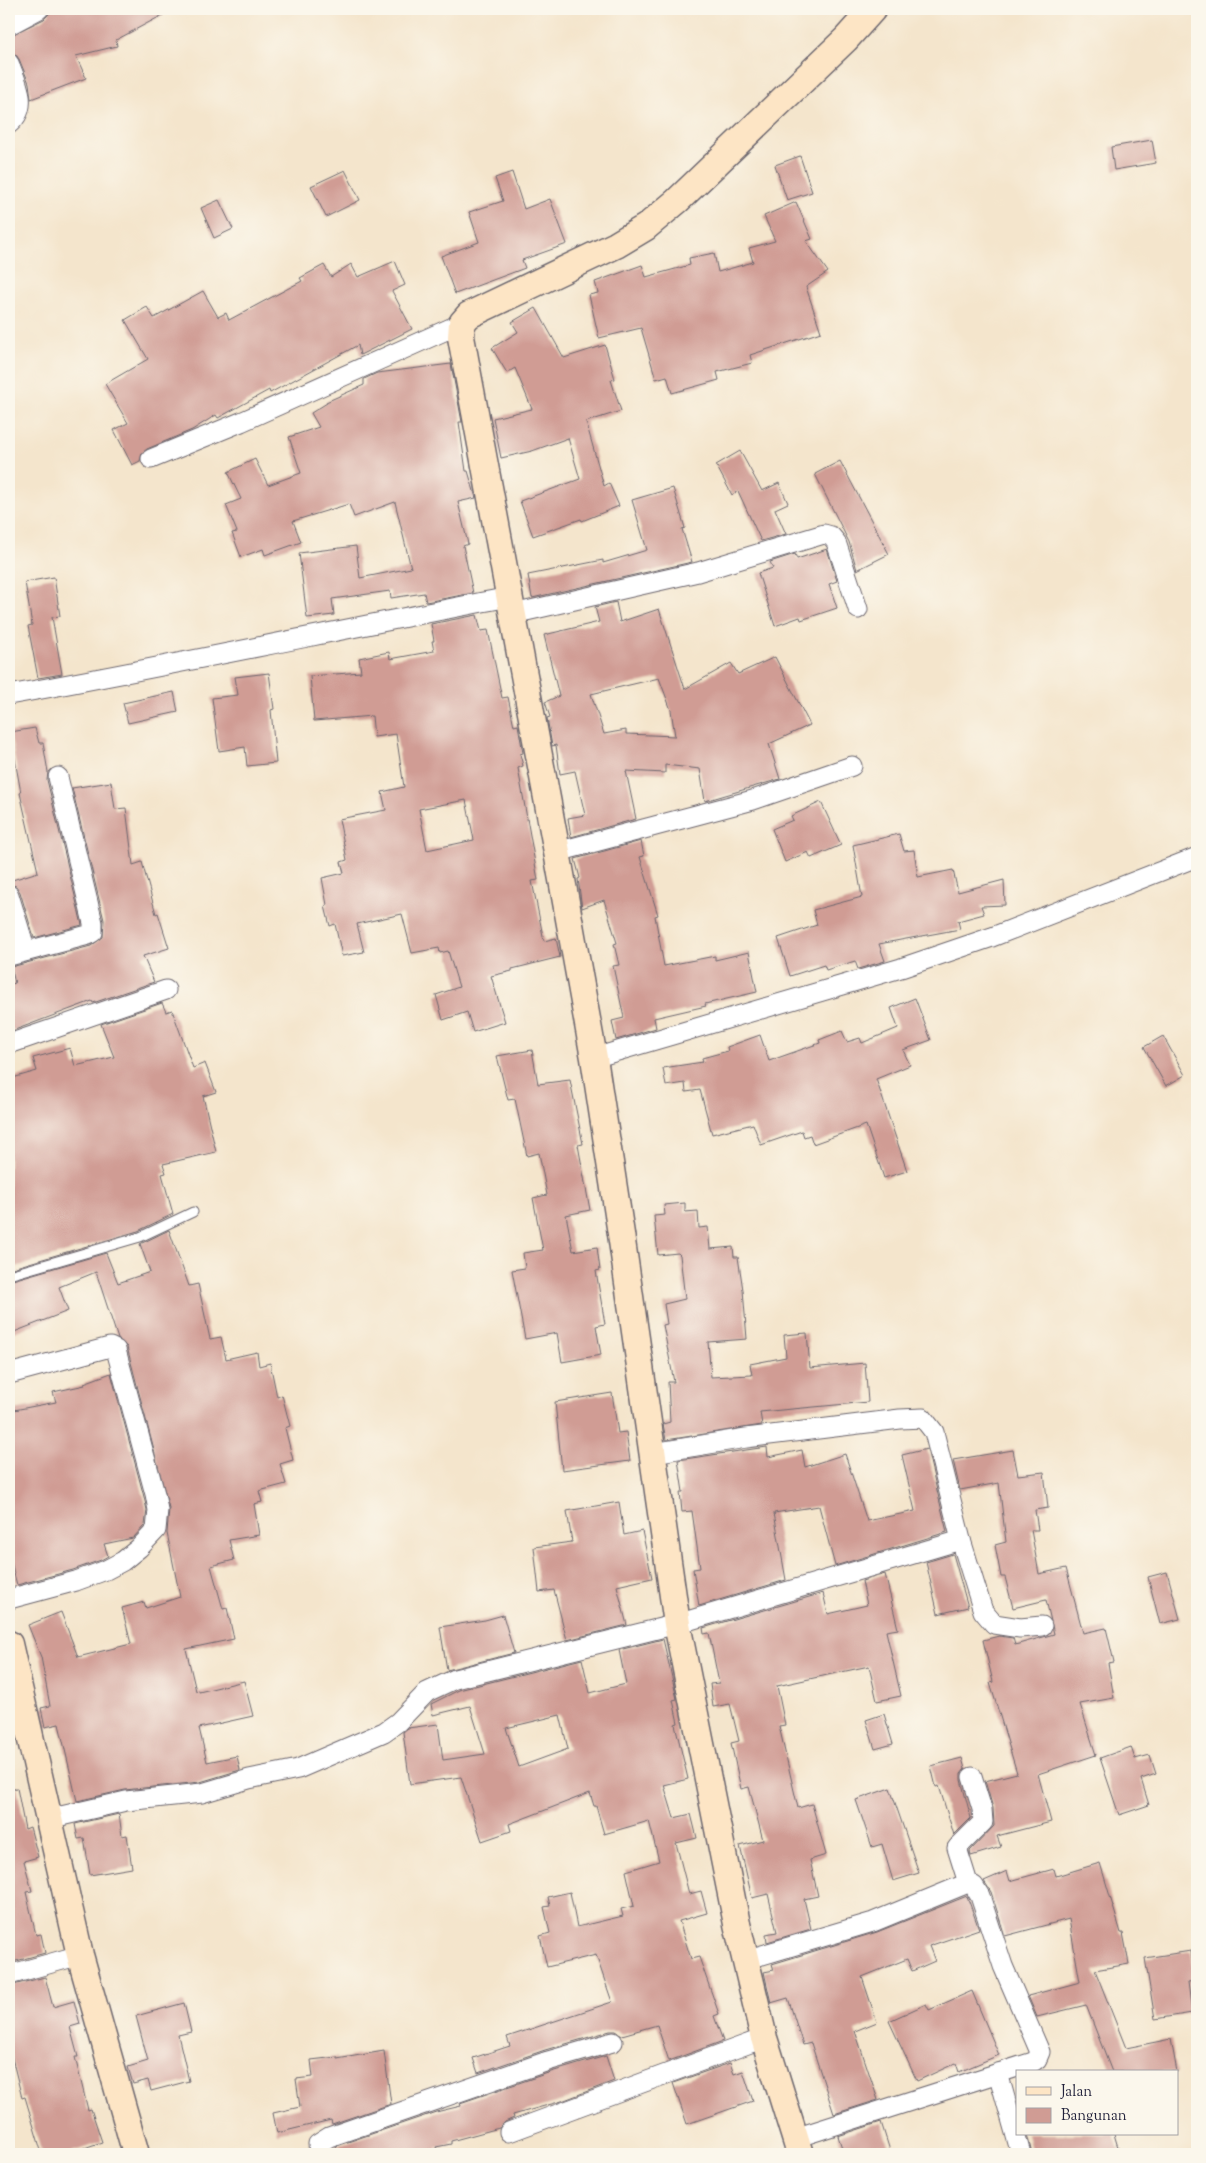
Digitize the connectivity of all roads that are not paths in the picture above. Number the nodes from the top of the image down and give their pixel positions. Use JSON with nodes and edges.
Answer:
{"nodes":[{"id":1,"x":39,"y":9,"type":"edge"},
{"id":2,"x":873,"y":9,"type":"edge"},
{"id":3,"x":9,"y":25,"type":"edge"},
{"id":4,"x":9,"y":62,"type":"edge"},
{"id":5,"x":9,"y":124,"type":"edge"},
{"id":6,"x":462,"y":323,"type":"junction"},
{"id":7,"x":151,"y":459,"type":"dead end"},
{"id":8,"x":511,"y":606,"type":"junction"},
{"id":9,"x":858,"y":609,"type":"dead end"},
{"id":10,"x":9,"y":695,"type":"edge"},
{"id":11,"x":852,"y":766,"type":"dead end"},
{"id":12,"x":58,"y":776,"type":"dead end"},
{"id":13,"x":558,"y":852,"type":"junction"},
{"id":14,"x":1197,"y":857,"type":"edge"},
{"id":15,"x":9,"y":895,"type":"edge"},
{"id":16,"x":17,"y":954,"type":"edge"},
{"id":17,"x":166,"y":990,"type":"dead end"},
{"id":18,"x":9,"y":1044,"type":"edge"},
{"id":19,"x":594,"y":1058,"type":"junction"},
{"id":20,"x":192,"y":1212,"type":"dead end"},
{"id":21,"x":9,"y":1275,"type":"edge"},
{"id":22,"x":9,"y":1374,"type":"edge"},
{"id":23,"x":653,"y":1453,"type":"junction"},
{"id":24,"x":962,"y":1540,"type":"junction"},
{"id":25,"x":9,"y":1599,"type":"edge"},
{"id":26,"x":677,"y":1624,"type":"junction"},
{"id":27,"x":1042,"y":1626,"type":"dead end"},
{"id":28,"x":9,"y":1644,"type":"edge"},
{"id":29,"x":972,"y":1777,"type":"dead end"},
{"id":30,"x":48,"y":1819,"type":"junction"},
{"id":31,"x":968,"y":1883,"type":"junction"},
{"id":32,"x":80,"y":1955,"type":"junction"},
{"id":33,"x":745,"y":1960,"type":"junction"},
{"id":34,"x":9,"y":1974,"type":"edge"},
{"id":35,"x":764,"y":2038,"type":"junction"},
{"id":36,"x":613,"y":2042,"type":"dead end"},
{"id":37,"x":998,"y":2073,"type":"junction"},
{"id":38,"x":509,"y":2132,"type":"dead end"},
{"id":39,"x":797,"y":2146,"type":"edge"},
{"id":40,"x":136,"y":2154,"type":"edge"},
{"id":41,"x":319,"y":2154,"type":"edge"},
{"id":42,"x":1021,"y":2154,"type":"edge"}],
"edges":[{"from":1,"to":3,"type":"street"},
{"from":2,"to":6,"type":"street"},
{"from":4,"to":5,"type":"street"},
{"from":6,"to":7,"type":"street"},
{"from":6,"to":8,"type":"street"},
{"from":8,"to":9,"type":"street"},
{"from":8,"to":10,"type":"street"},
{"from":8,"to":13,"type":"street"},
{"from":11,"to":13,"type":"street"},
{"from":12,"to":16,"type":"street"},
{"from":13,"to":19,"type":"street"},
{"from":14,"to":19,"type":"street"},
{"from":15,"to":16,"type":"street"},
{"from":17,"to":18,"type":"street"},
{"from":19,"to":23,"type":"street"},
{"from":20,"to":21,"type":"lane"},
{"from":22,"to":25,"type":"street"},
{"from":23,"to":24,"type":"street"},
{"from":23,"to":26,"type":"street"},
{"from":24,"to":26,"type":"street"},
{"from":24,"to":27,"type":"street"},
{"from":26,"to":30,"type":"street"},
{"from":26,"to":33,"type":"street"},
{"from":28,"to":30,"type":"street"},
{"from":29,"to":31,"type":"street"},
{"from":30,"to":32,"type":"street"},
{"from":31,"to":33,"type":"street"},
{"from":31,"to":37,"type":"street"},
{"from":32,"to":34,"type":"street"},
{"from":32,"to":40,"type":"street"},
{"from":33,"to":35,"type":"street"},
{"from":35,"to":38,"type":"street"},
{"from":35,"to":39,"type":"street"},
{"from":36,"to":41,"type":"street"},
{"from":37,"to":39,"type":"street"},
{"from":37,"to":42,"type":"street"}]}
